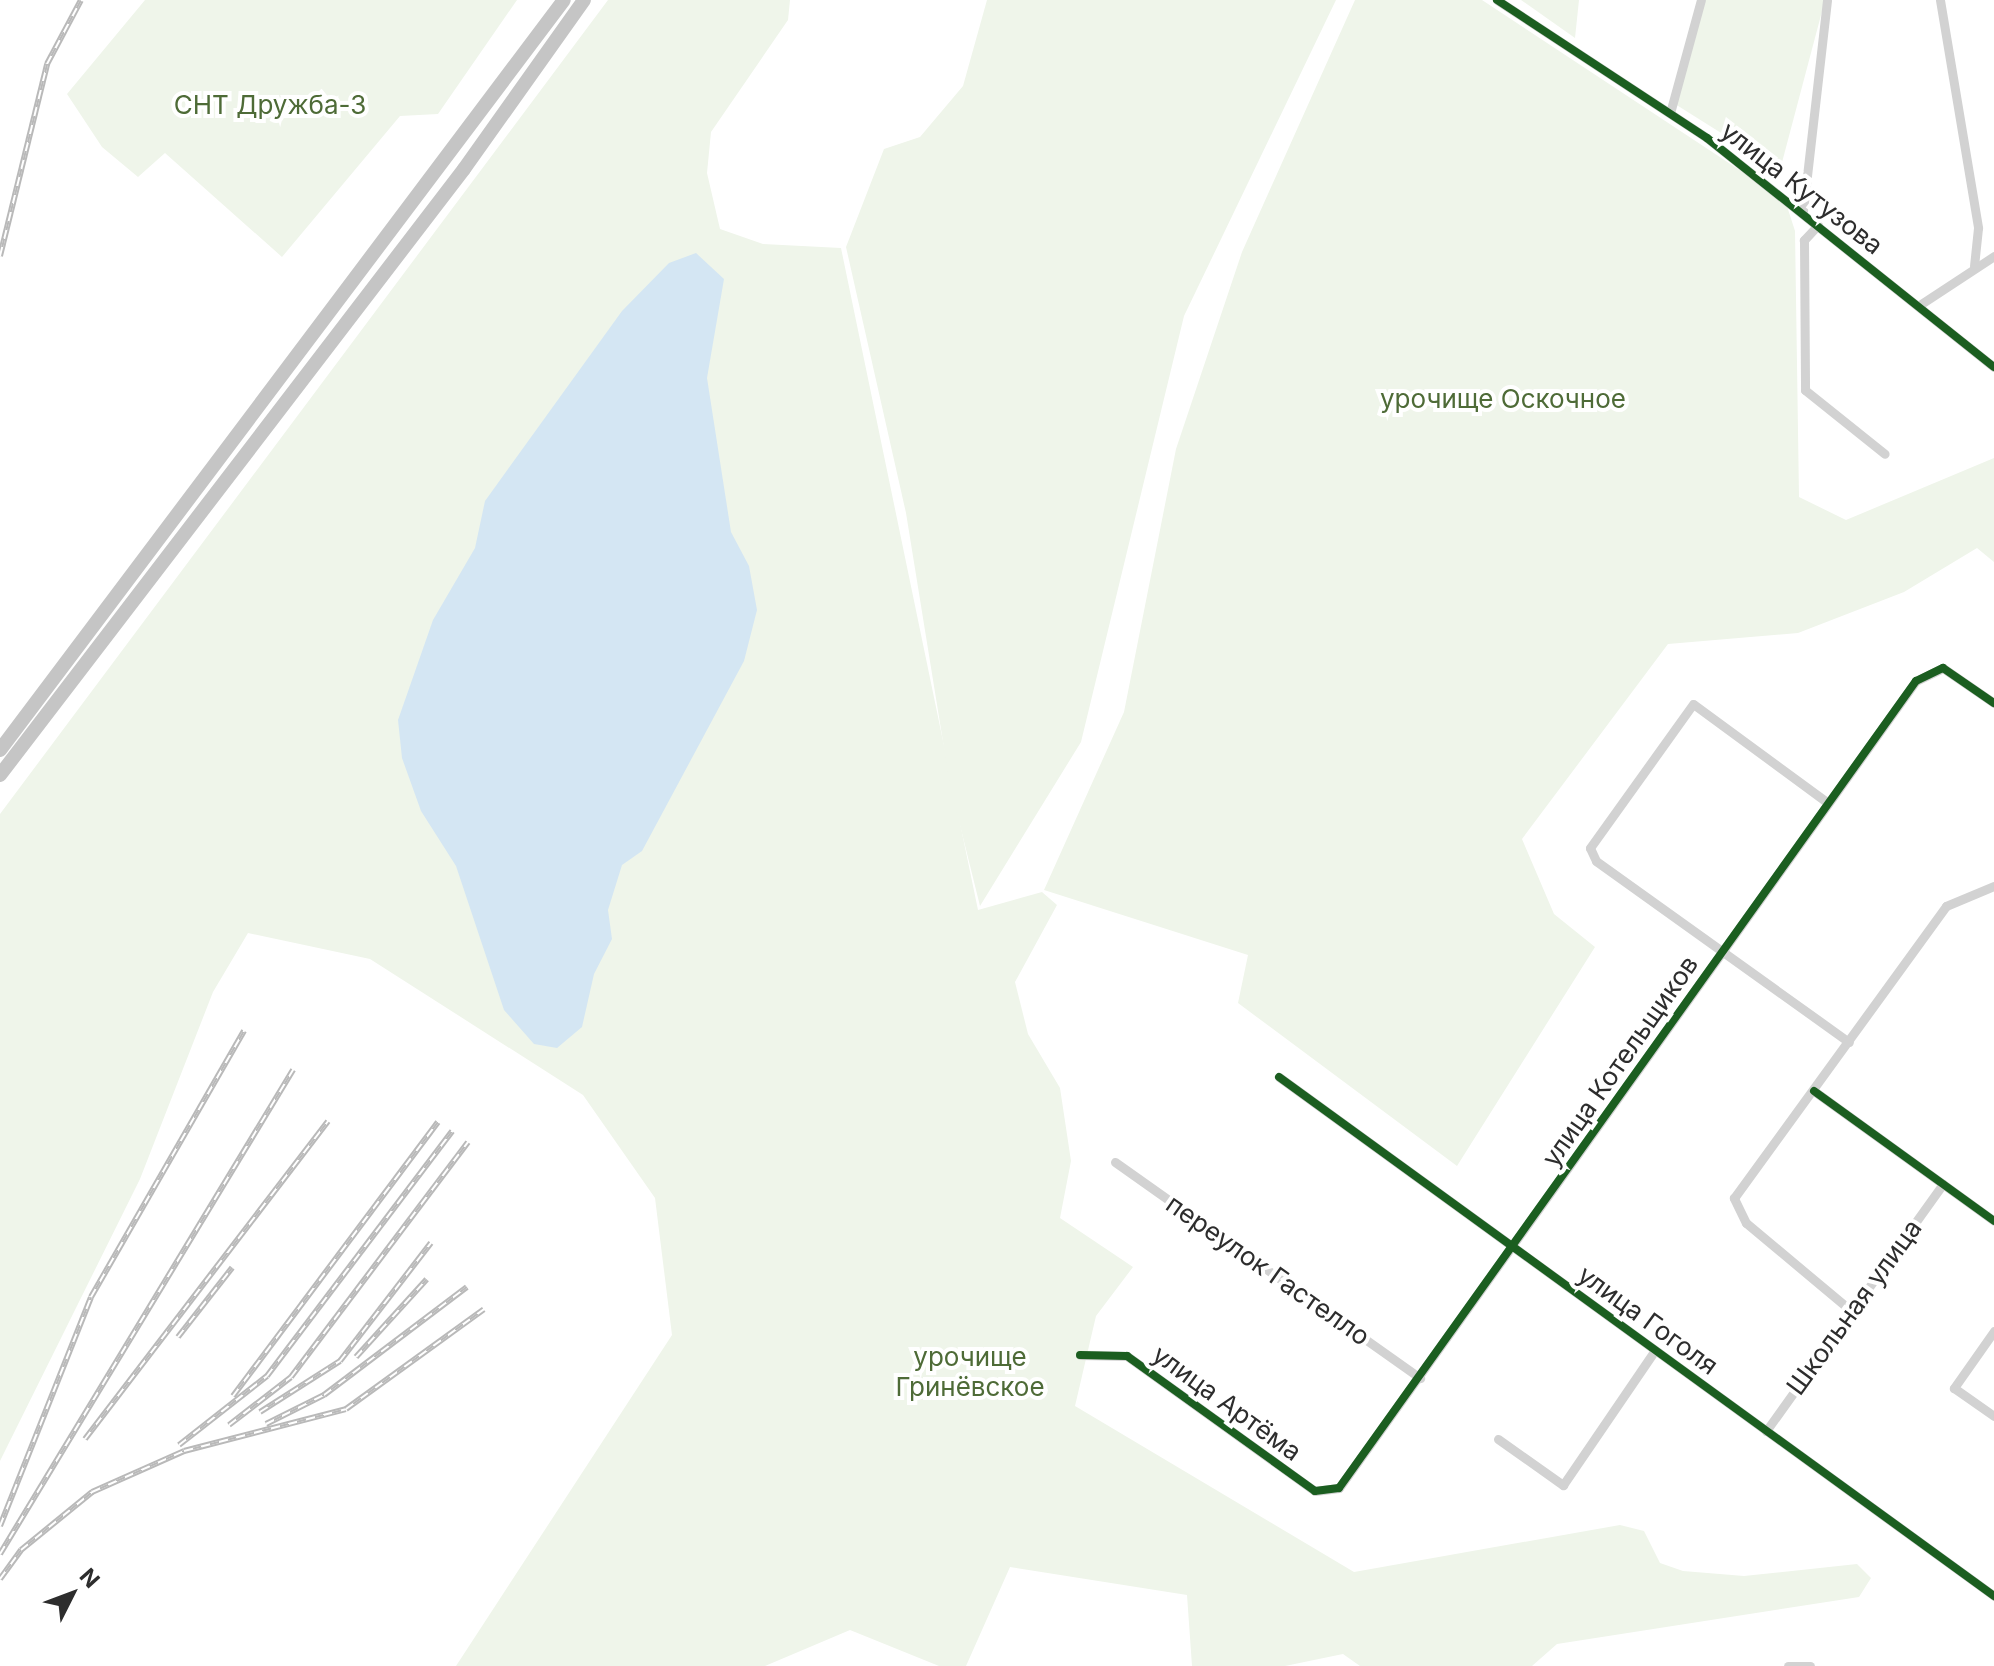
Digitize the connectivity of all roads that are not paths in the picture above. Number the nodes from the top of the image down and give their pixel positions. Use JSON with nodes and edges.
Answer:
{"nodes":[{"id":1,"x":564,"y":0,"type":"edge"},
{"id":2,"x":584,"y":0,"type":"edge"},
{"id":3,"x":1497,"y":0,"type":"edge"},
{"id":4,"x":1701,"y":0,"type":"edge"},
{"id":5,"x":1827,"y":0,"type":"edge"},
{"id":6,"x":1940,"y":0,"type":"edge"},
{"id":7,"x":1670,"y":113,"type":"junction"},
{"id":8,"x":1803,"y":211,"type":"junction"},
{"id":9,"x":1818,"y":225,"type":"junction"},
{"id":10,"x":1994,"y":256,"type":"edge"},
{"id":11,"x":1974,"y":266,"type":"junction"},
{"id":12,"x":1918,"y":306,"type":"junction"},
{"id":13,"x":1994,"y":367,"type":"edge"},
{"id":14,"x":1885,"y":454,"type":"dead end"},
{"id":15,"x":1994,"y":703,"type":"edge"},
{"id":16,"x":0,"y":750,"type":"edge"},
{"id":17,"x":0,"y":775,"type":"edge"},
{"id":18,"x":1828,"y":803,"type":"junction"},
{"id":19,"x":1994,"y":886,"type":"edge"},
{"id":20,"x":1721,"y":951,"type":"junction"},
{"id":21,"x":1849,"y":1042,"type":"junction"},
{"id":22,"x":1279,"y":1077,"type":"dead end"},
{"id":23,"x":1814,"y":1091,"type":"junction"},
{"id":24,"x":1115,"y":1162,"type":"dead end"},
{"id":25,"x":1943,"y":1184,"type":"junction"},
{"id":26,"x":1994,"y":1221,"type":"edge"},
{"id":27,"x":1514,"y":1248,"type":"junction"},
{"id":28,"x":1849,"y":1309,"type":"junction"},
{"id":29,"x":1994,"y":1331,"type":"edge"},
{"id":30,"x":1655,"y":1350,"type":"junction"},
{"id":31,"x":1080,"y":1355,"type":"dead end"},
{"id":32,"x":1420,"y":1378,"type":"junction"},
{"id":33,"x":1994,"y":1416,"type":"edge"},
{"id":34,"x":1766,"y":1431,"type":"junction"},
{"id":35,"x":1498,"y":1439,"type":"dead end"},
{"id":36,"x":1344,"y":1482,"type":"joint"},
{"id":37,"x":1994,"y":1596,"type":"edge"},
{"id":38,"x":1788,"y":1666,"type":"edge"},
{"id":39,"x":1810,"y":1666,"type":"edge"}],
"edges":[{"from":1,"to":16,"type":"main road"},
{"from":2,"to":17,"type":"main road"},
{"from":3,"to":7,"type":"street","name":"улица Кутузова"},
{"from":4,"to":7,"type":"street"},
{"from":5,"to":8,"type":"street"},
{"from":6,"to":11,"type":"street"},
{"from":7,"to":8,"type":"street","name":"улица Кутузова"},
{"from":8,"to":9,"type":"street","name":"улица Кутузова"},
{"from":9,"to":12,"type":"street","name":"улица Кутузова"},
{"from":9,"to":14,"type":"street"},
{"from":10,"to":11,"type":"street"},
{"from":11,"to":12,"type":"street"},
{"from":12,"to":13,"type":"street","name":"улица Кутузова"},
{"from":15,"to":18,"type":"street","name":"улица Котельщиков"},
{"from":18,"to":20,"type":"street","name":"улица Котельщиков"},
{"from":18,"to":20,"type":"street"},
{"from":19,"to":21,"type":"street"},
{"from":20,"to":21,"type":"street"},
{"from":20,"to":27,"type":"street","name":"улица Котельщиков"},
{"from":21,"to":23,"type":"street"},
{"from":22,"to":27,"type":"street","name":"улица Гоголя"},
{"from":23,"to":25,"type":"street"},
{"from":23,"to":28,"type":"street"},
{"from":24,"to":32,"type":"street","name":"переулок Гастелло"},
{"from":25,"to":26,"type":"street"},
{"from":25,"to":28,"type":"street","name":"Школьная улица"},
{"from":27,"to":30,"type":"street","name":"улица Гоголя"},
{"from":27,"to":32,"type":"street","name":"улица Котельщиков"},
{"from":28,"to":34,"type":"street","name":"Школьная улица"},
{"from":29,"to":33,"type":"street"},
{"from":30,"to":34,"type":"street","name":"улица Гоголя"},
{"from":30,"to":35,"type":"street"},
{"from":31,"to":36,"type":"street","name":"улица Артёма"},
{"from":32,"to":36,"type":"street","name":"улица Котельщиков"},
{"from":34,"to":37,"type":"street","name":"улица Гоголя"},
{"from":38,"to":39,"type":"street"}]}
